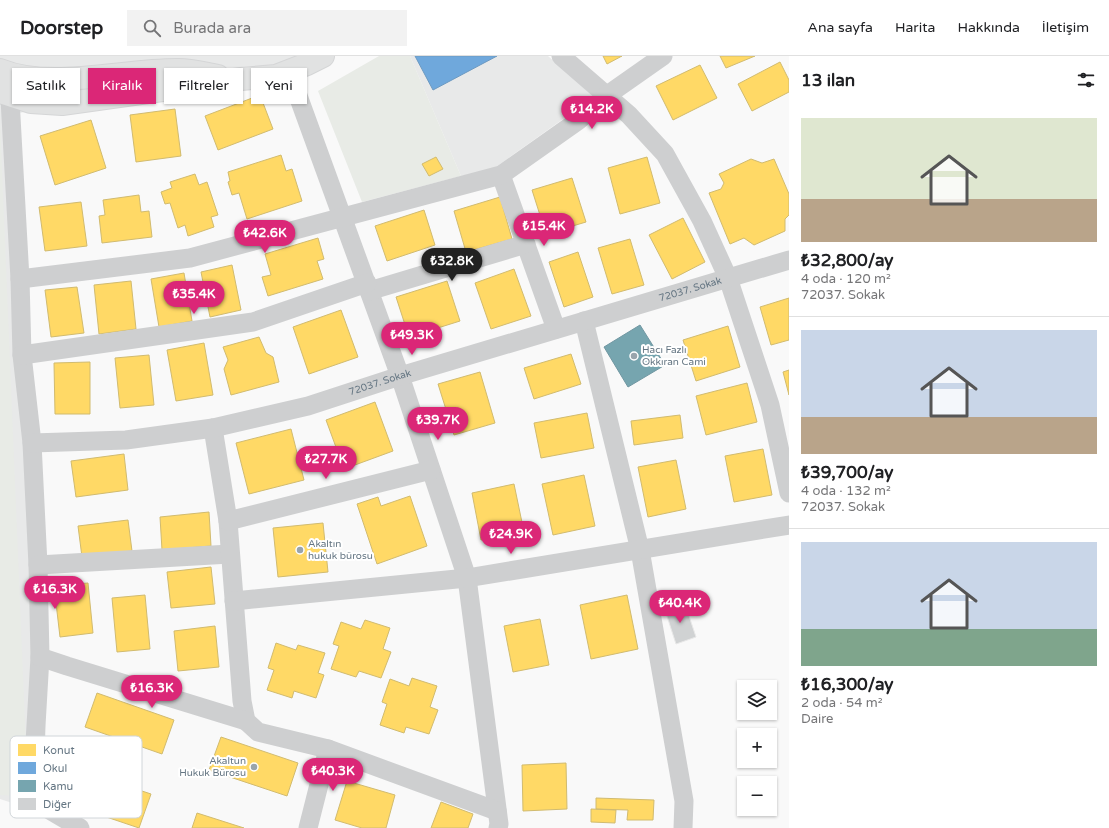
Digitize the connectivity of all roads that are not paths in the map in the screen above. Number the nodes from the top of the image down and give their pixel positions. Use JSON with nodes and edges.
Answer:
{"nodes":[{"id":1,"x":323,"y":56,"type":"edge"},
{"id":2,"x":561,"y":56,"type":"edge"},
{"id":3,"x":663,"y":56,"type":"edge"},
{"id":4,"x":297,"y":68,"type":"edge"},
{"id":5,"x":5,"y":77,"type":"edge"},
{"id":6,"x":251,"y":78,"type":"edge"},
{"id":7,"x":606,"y":96,"type":"junction"},
{"id":8,"x":301,"y":104,"type":"edge"},
{"id":9,"x":501,"y":175,"type":"junction"},
{"id":10,"x":342,"y":216,"type":"junction"},
{"id":11,"x":526,"y":244,"type":"junction"},
{"id":12,"x":789,"y":260,"type":"edge"},
{"id":13,"x":728,"y":278,"type":"junction"},
{"id":14,"x":20,"y":279,"type":"junction"},
{"id":15,"x":368,"y":287,"type":"junction"},
{"id":16,"x":584,"y":321,"type":"junction"},
{"id":17,"x":556,"y":329,"type":"junction"},
{"id":18,"x":22,"y":355,"type":"junction"},
{"id":19,"x":400,"y":376,"type":"junction"},
{"id":20,"x":213,"y":428,"type":"junction"},
{"id":21,"x":32,"y":443,"type":"junction"},
{"id":22,"x":431,"y":470,"type":"junction"},
{"id":23,"x":789,"y":493,"type":"edge"},
{"id":24,"x":228,"y":521,"type":"junction"},
{"id":25,"x":789,"y":525,"type":"edge"},
{"id":26,"x":640,"y":550,"type":"junction"},
{"id":27,"x":230,"y":554,"type":"junction"},
{"id":28,"x":38,"y":565,"type":"junction"},
{"id":29,"x":467,"y":578,"type":"junction"},
{"id":30,"x":234,"y":601,"type":"junction"},
{"id":31,"x":40,"y":657,"type":"junction"},
{"id":32,"x":246,"y":721,"type":"junction"},
{"id":33,"x":35,"y":736,"type":"edge"},
{"id":34,"x":328,"y":749,"type":"junction"},
{"id":35,"x":63,"y":818,"type":"edge"},
{"id":36,"x":497,"y":819,"type":"edge"},
{"id":37,"x":80,"y":828,"type":"edge"},
{"id":38,"x":308,"y":828,"type":"edge"},
{"id":39,"x":683,"y":828,"type":"edge"}],
"edges":[{"from":1,"to":4,"type":"main road"},
{"from":2,"to":7,"type":"street"},
{"from":3,"to":7,"type":"street"},
{"from":5,"to":6,"type":"main road"},
{"from":5,"to":14,"type":"street"},
{"from":7,"to":9,"type":"street"},
{"from":7,"to":13,"type":"street"},
{"from":8,"to":10,"type":"street"},
{"from":9,"to":10,"type":"street"},
{"from":9,"to":11,"type":"street"},
{"from":10,"to":14,"type":"street"},
{"from":10,"to":15,"type":"street"},
{"from":11,"to":15,"type":"street"},
{"from":11,"to":17,"type":"street"},
{"from":12,"to":13,"type":"street","name":"72037. Sokak"},
{"from":13,"to":16,"type":"street","name":"72037. Sokak"},
{"from":13,"to":23,"type":"street"},
{"from":14,"to":18,"type":"street"},
{"from":15,"to":18,"type":"street"},
{"from":15,"to":19,"type":"street"},
{"from":16,"to":17,"type":"street","name":"72037. Sokak"},
{"from":16,"to":26,"type":"street"},
{"from":17,"to":19,"type":"street","name":"72037. Sokak"},
{"from":18,"to":21,"type":"street"},
{"from":19,"to":20,"type":"street","name":"72037. Sokak"},
{"from":19,"to":22,"type":"street"},
{"from":20,"to":21,"type":"street","name":"72037. Sokak"},
{"from":20,"to":24,"type":"street"},
{"from":21,"to":28,"type":"street"},
{"from":22,"to":24,"type":"street"},
{"from":22,"to":29,"type":"street"},
{"from":24,"to":27,"type":"street"},
{"from":25,"to":26,"type":"street"},
{"from":26,"to":29,"type":"street"},
{"from":26,"to":39,"type":"street"},
{"from":27,"to":28,"type":"street"},
{"from":27,"to":30,"type":"street"},
{"from":28,"to":31,"type":"street"},
{"from":29,"to":30,"type":"street"},
{"from":29,"to":36,"type":"street"},
{"from":30,"to":32,"type":"street"},
{"from":31,"to":32,"type":"street"},
{"from":31,"to":33,"type":"street"},
{"from":32,"to":34,"type":"street"},
{"from":34,"to":36,"type":"street"},
{"from":34,"to":38,"type":"street"},
{"from":35,"to":37,"type":"street"}]}
